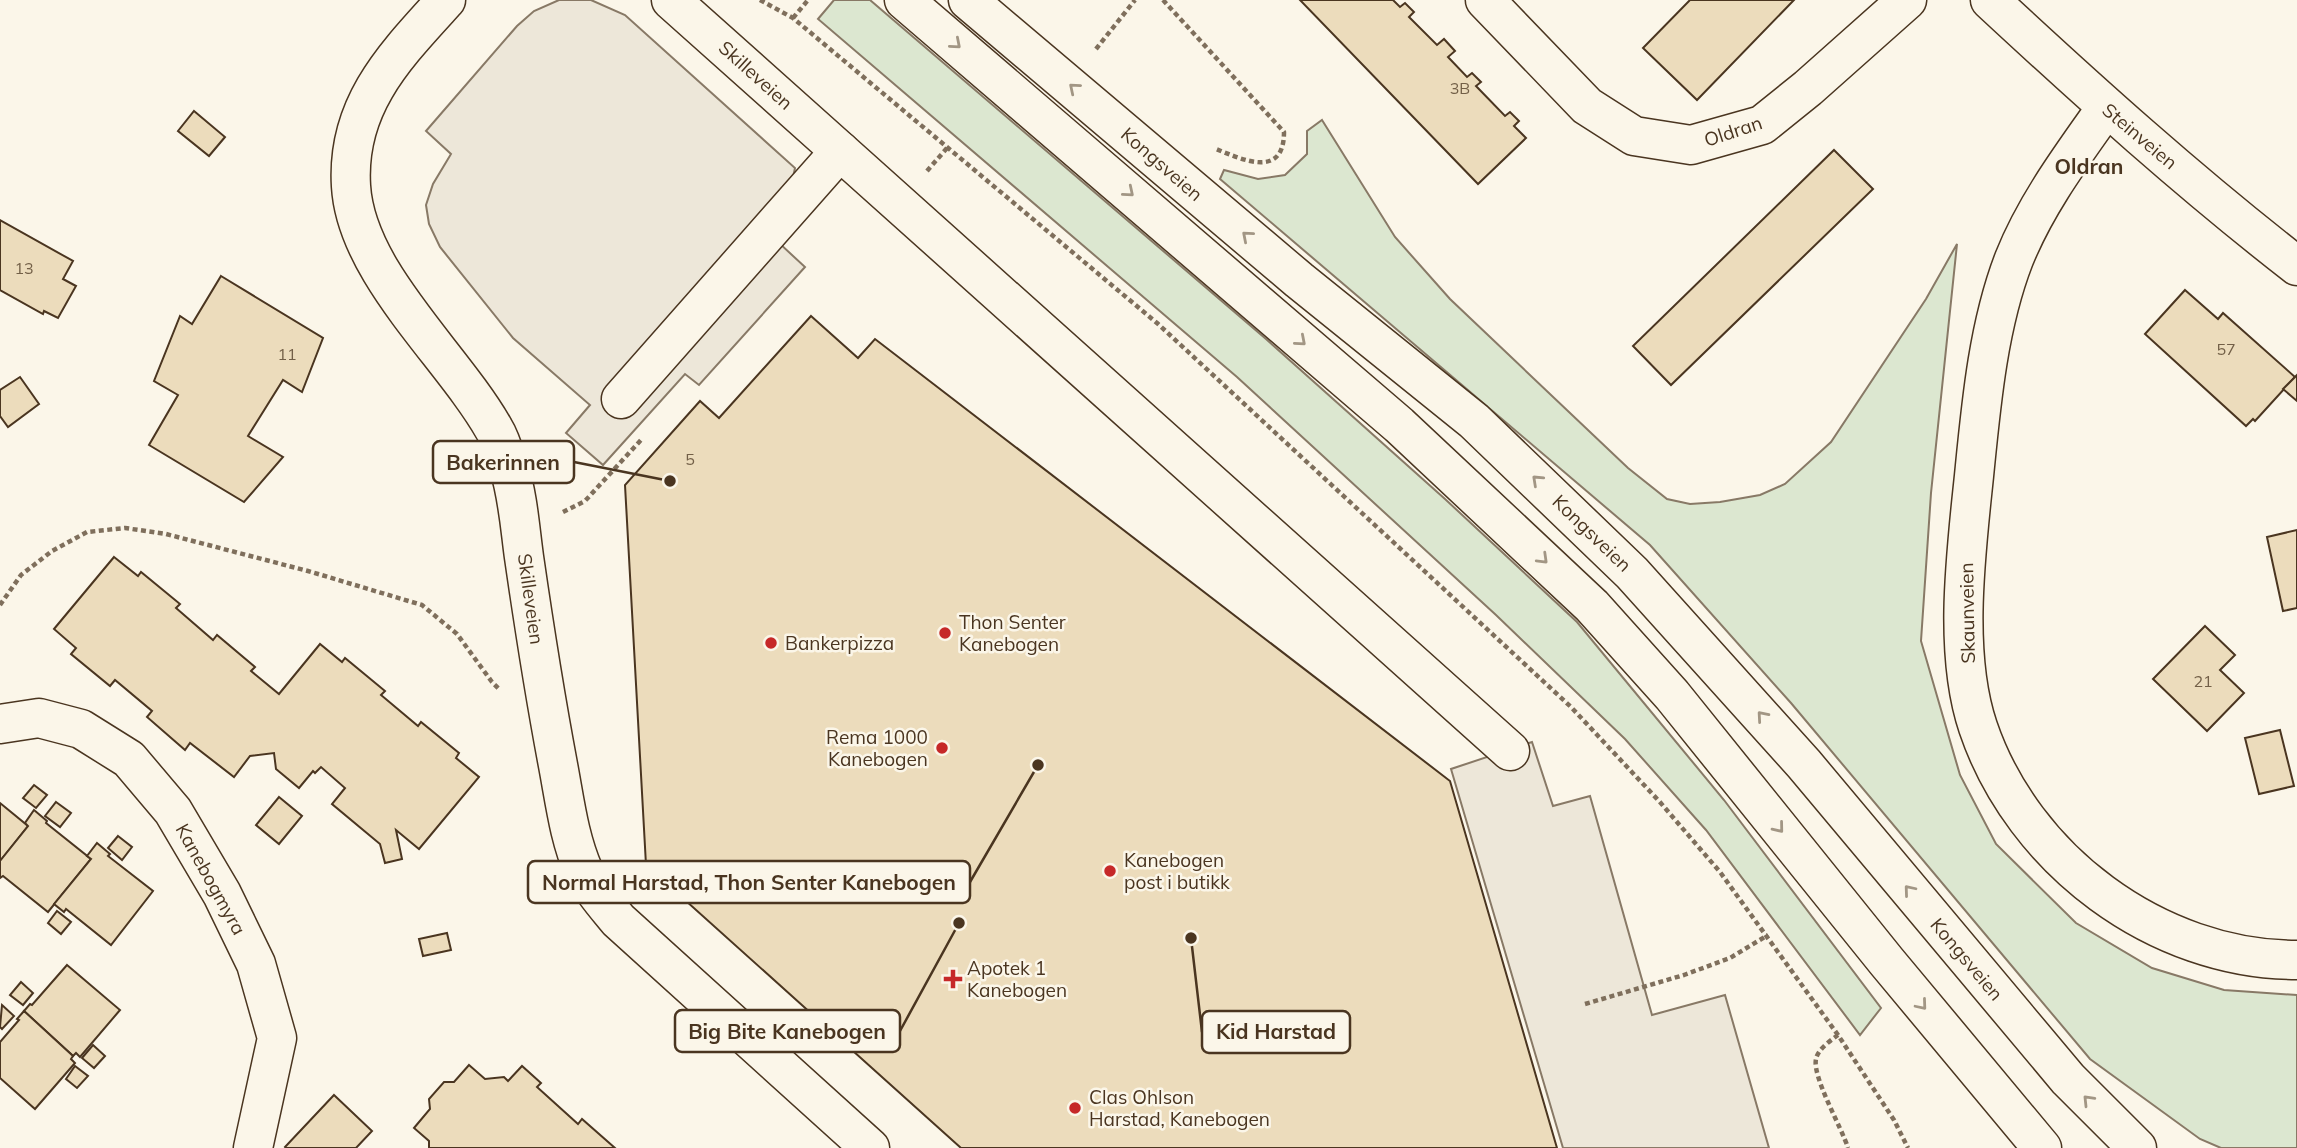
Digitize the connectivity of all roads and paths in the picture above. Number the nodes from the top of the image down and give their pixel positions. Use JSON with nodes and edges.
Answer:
{"nodes":[{"id":1,"x":446,"y":0,"type":"edge"},
{"id":2,"x":671,"y":0,"type":"edge"},
{"id":3,"x":760,"y":0,"type":"edge"},
{"id":4,"x":808,"y":0,"type":"edge"},
{"id":5,"x":904,"y":0,"type":"edge"},
{"id":6,"x":968,"y":0,"type":"edge"},
{"id":7,"x":1135,"y":0,"type":"edge"},
{"id":8,"x":1163,"y":0,"type":"edge"},
{"id":9,"x":1485,"y":0,"type":"edge"},
{"id":10,"x":1907,"y":0,"type":"edge"},
{"id":11,"x":1990,"y":0,"type":"edge"},
{"id":12,"x":793,"y":18,"type":"junction"},
{"id":13,"x":1086,"y":41,"type":"dead end"},
{"id":14,"x":1096,"y":49,"type":"junction"},
{"id":15,"x":1105,"y":58,"type":"dead end"},
{"id":16,"x":2106,"y":108,"type":"junction"},
{"id":17,"x":1215,"y":149,"type":"dead end"},
{"id":18,"x":840,"y":151,"type":"junction"},
{"id":19,"x":2297,"y":266,"type":"edge"},
{"id":20,"x":621,"y":399,"type":"joint"},
{"id":21,"x":556,"y":515,"type":"dead end"},
{"id":22,"x":0,"y":605,"type":"edge"},
{"id":23,"x":508,"y":696,"type":"dead end"},
{"id":24,"x":0,"y":724,"type":"edge"},
{"id":25,"x":1510,"y":751,"type":"dead end"},
{"id":26,"x":1768,"y":935,"type":"junction"},
{"id":27,"x":2297,"y":960,"type":"edge"},
{"id":28,"x":1585,"y":1004,"type":"dead end"},
{"id":29,"x":1838,"y":1035,"type":"junction"},
{"id":30,"x":253,"y":1148,"type":"edge"},
{"id":31,"x":870,"y":1148,"type":"edge"},
{"id":32,"x":1848,"y":1148,"type":"edge"},
{"id":33,"x":1908,"y":1148,"type":"edge"},
{"id":34,"x":2042,"y":1148,"type":"edge"},
{"id":35,"x":2137,"y":1148,"type":"edge"}],
"edges":[{"from":1,"to":31,"type":"main road","name":"Skilleveien"},
{"from":2,"to":18,"type":"main road","name":"Skilleveien"},
{"from":3,"to":12,"type":"path"},
{"from":4,"to":12,"type":"path"},
{"from":5,"to":34,"type":"main road","one_way":true},
{"from":35,"to":6,"type":"main road","name":"Kongsveien","one_way":true},
{"from":7,"to":14,"type":"path"},
{"from":8,"to":17,"type":"path"},
{"from":9,"to":10,"type":"main road","name":"Oldran"},
{"from":11,"to":16,"type":"main road","name":"Steinveien"},
{"from":12,"to":26,"type":"path"},
{"from":13,"to":14,"type":"path"},
{"from":14,"to":15,"type":"path"},
{"from":16,"to":19,"type":"main road","name":"Steinveien"},
{"from":16,"to":27,"type":"main road","name":"Skaunveien"},
{"from":18,"to":20,"type":"main road"},
{"from":18,"to":25,"type":"main road","name":"Skilleveien"},
{"from":20,"to":21,"type":"path"},
{"from":22,"to":23,"type":"path"},
{"from":24,"to":30,"type":"main road","name":"Kanebogmyra"},
{"from":26,"to":28,"type":"path"},
{"from":26,"to":29,"type":"path"},
{"from":29,"to":32,"type":"path"},
{"from":29,"to":33,"type":"path"}]}
